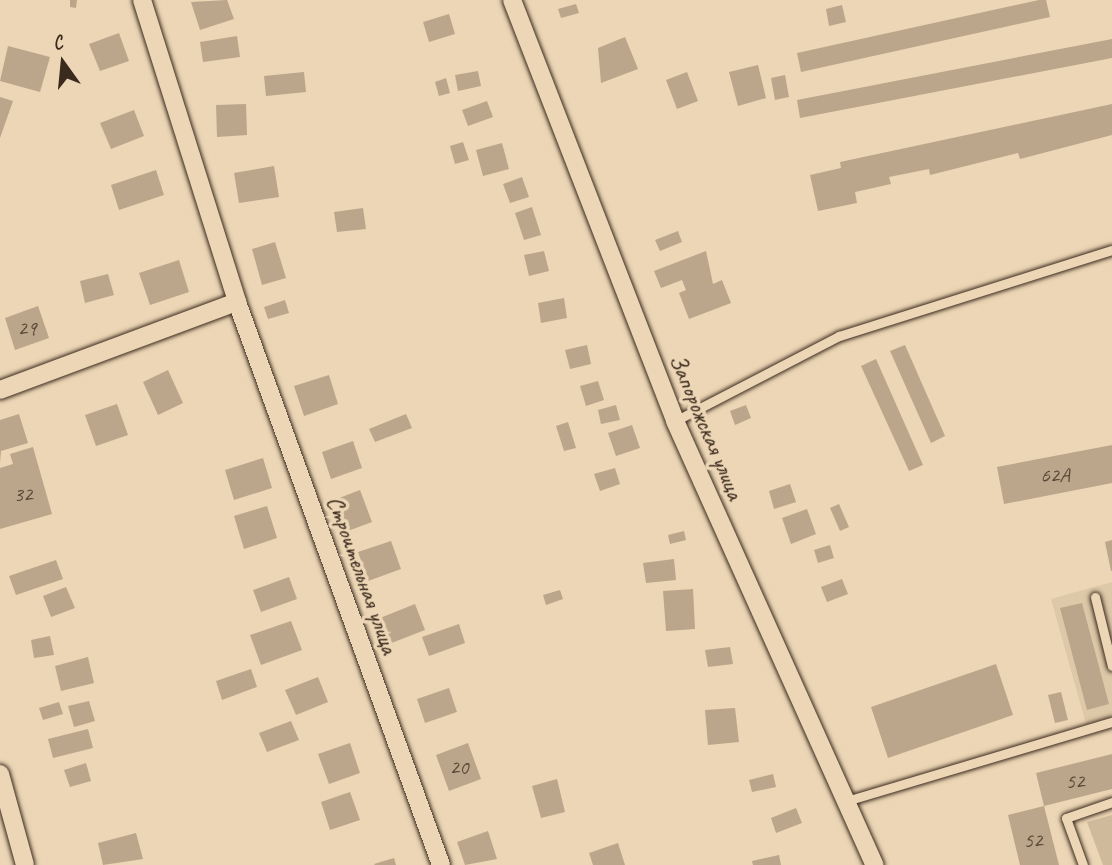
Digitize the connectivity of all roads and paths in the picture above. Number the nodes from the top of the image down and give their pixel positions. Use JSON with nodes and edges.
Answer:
{"nodes":[{"id":1,"x":142,"y":0,"type":"edge"},
{"id":2,"x":512,"y":0,"type":"edge"},
{"id":3,"x":1112,"y":250,"type":"edge"},
{"id":4,"x":237,"y":302,"type":"junction"},
{"id":5,"x":0,"y":390,"type":"edge"},
{"id":6,"x":675,"y":421,"type":"junction"},
{"id":7,"x":1094,"y":597,"type":"dead end"},
{"id":8,"x":1112,"y":666,"type":"edge"},
{"id":9,"x":1112,"y":722,"type":"edge"},
{"id":10,"x":0,"y":774,"type":"edge"},
{"id":11,"x":842,"y":802,"type":"junction"},
{"id":12,"x":1112,"y":802,"type":"edge"},
{"id":13,"x":25,"y":865,"type":"edge"},
{"id":14,"x":441,"y":865,"type":"edge"},
{"id":15,"x":875,"y":865,"type":"edge"},
{"id":16,"x":1083,"y":865,"type":"edge"}],
"edges":[{"from":1,"to":4,"type":"street","name":"Строительная улица"},
{"from":2,"to":6,"type":"street","name":"Запорожская улица"},
{"from":3,"to":6,"type":"lane"},
{"from":4,"to":5,"type":"street"},
{"from":4,"to":14,"type":"street","name":"Строительная улица"},
{"from":6,"to":11,"type":"street","name":"Запорожская улица"},
{"from":7,"to":8,"type":"lane"},
{"from":9,"to":11,"type":"lane"},
{"from":10,"to":13,"type":"street"},
{"from":11,"to":15,"type":"street","name":"Запорожская улица"},
{"from":12,"to":16,"type":"lane"}]}
